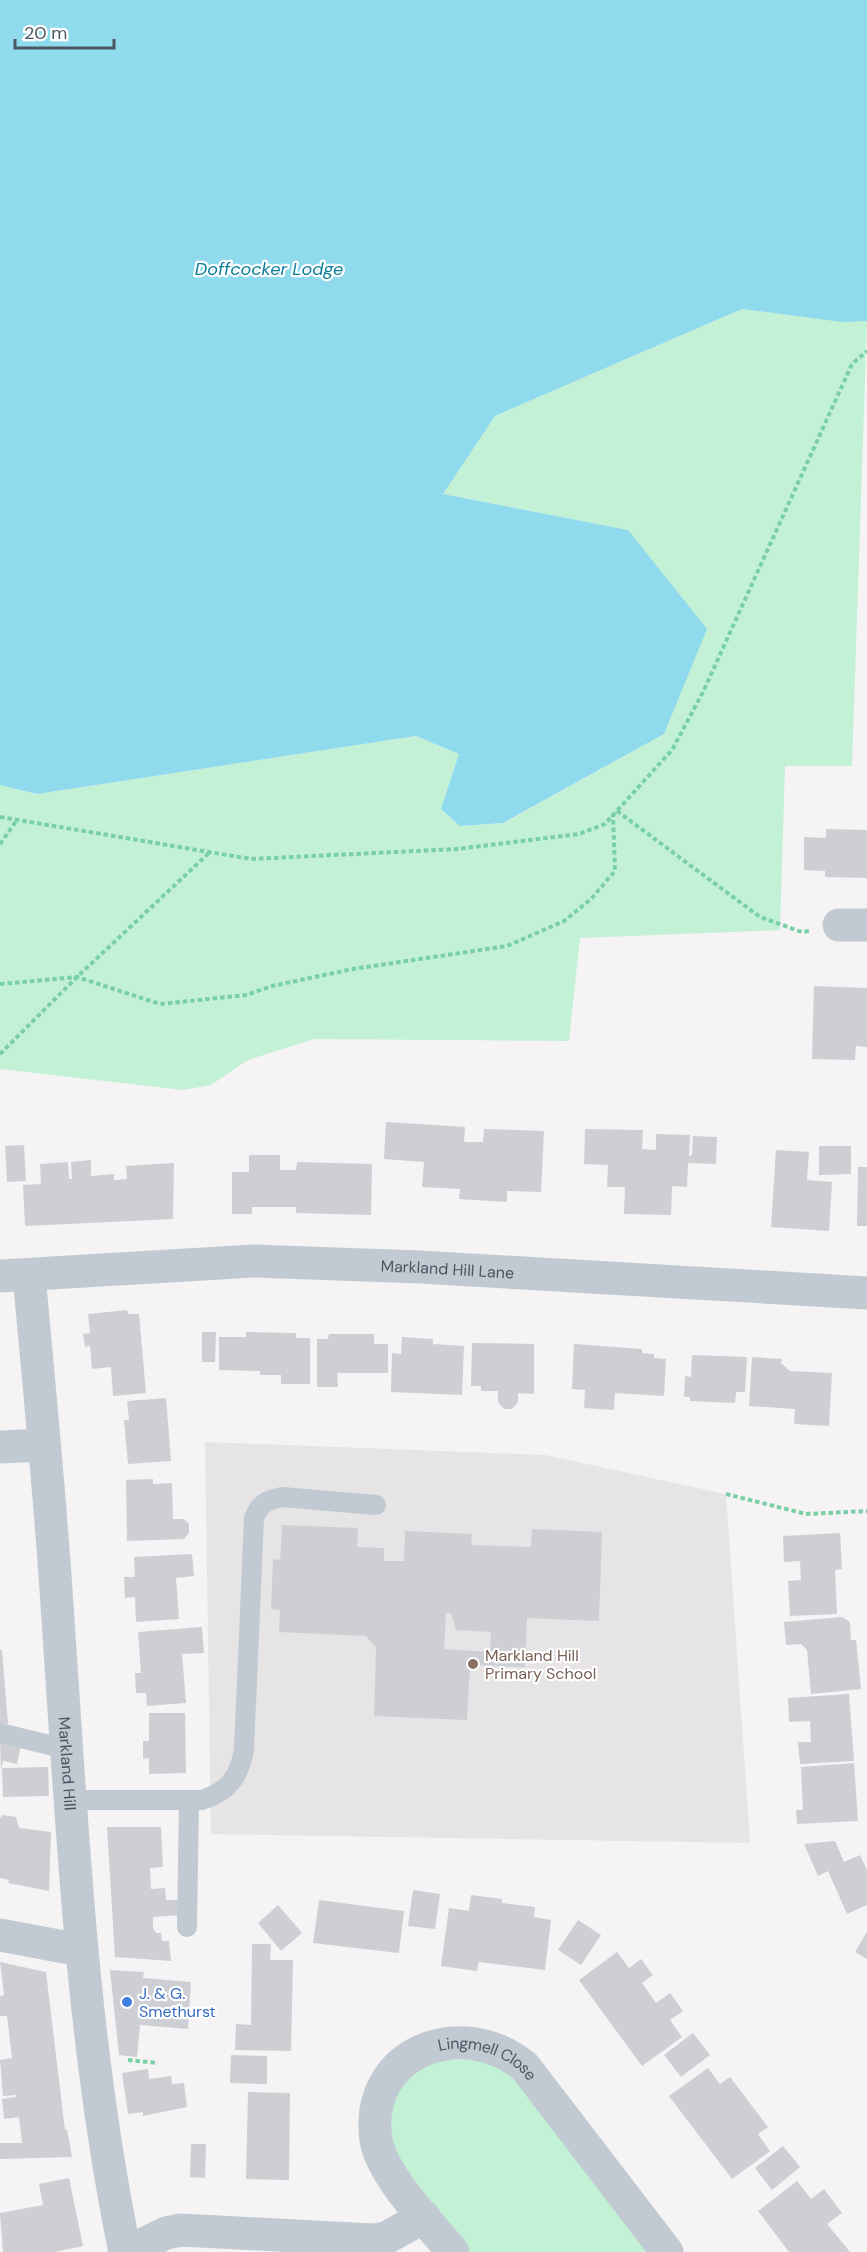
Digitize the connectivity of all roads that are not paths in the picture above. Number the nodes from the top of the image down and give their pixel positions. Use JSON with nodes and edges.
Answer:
{"nodes":[{"id":1,"x":15,"y":1275,"type":"edge"},
{"id":2,"x":867,"y":1293,"type":"edge"},
{"id":3,"x":44,"y":1444,"type":"junction"},
{"id":4,"x":0,"y":1447,"type":"edge"},
{"id":5,"x":376,"y":1504,"type":"dead end"},
{"id":6,"x":0,"y":1733,"type":"edge"},
{"id":7,"x":66,"y":1749,"type":"junction"},
{"id":8,"x":69,"y":1800,"type":"junction"},
{"id":9,"x":189,"y":1800,"type":"junction"},
{"id":10,"x":187,"y":1927,"type":"dead end"},
{"id":11,"x":0,"y":1935,"type":"edge"},
{"id":12,"x":80,"y":1950,"type":"junction"},
{"id":13,"x":424,"y":2217,"type":"junction"},
{"id":14,"x":126,"y":2252,"type":"edge"},
{"id":15,"x":453,"y":2252,"type":"edge"},
{"id":16,"x":667,"y":2252,"type":"edge"}],
"edges":[{"from":1,"to":2,"type":"street","name":"Markland Hill Lane"},
{"from":1,"to":3,"type":"street","name":"Markland Hill"},
{"from":3,"to":4,"type":"street"},
{"from":3,"to":7,"type":"street","name":"Markland Hill"},
{"from":5,"to":9,"type":"lane"},
{"from":6,"to":7,"type":"lane"},
{"from":7,"to":8,"type":"street","name":"Markland Hill"},
{"from":8,"to":9,"type":"lane"},
{"from":8,"to":12,"type":"street","name":"Markland Hill"},
{"from":9,"to":10,"type":"lane"},
{"from":11,"to":12,"type":"street"},
{"from":12,"to":14,"type":"street","name":"Markland Hill"},
{"from":13,"to":14,"type":"street"},
{"from":13,"to":15,"type":"street","name":"Lingmell Close"},
{"from":13,"to":16,"type":"street","name":"Lingmell Close"}]}
